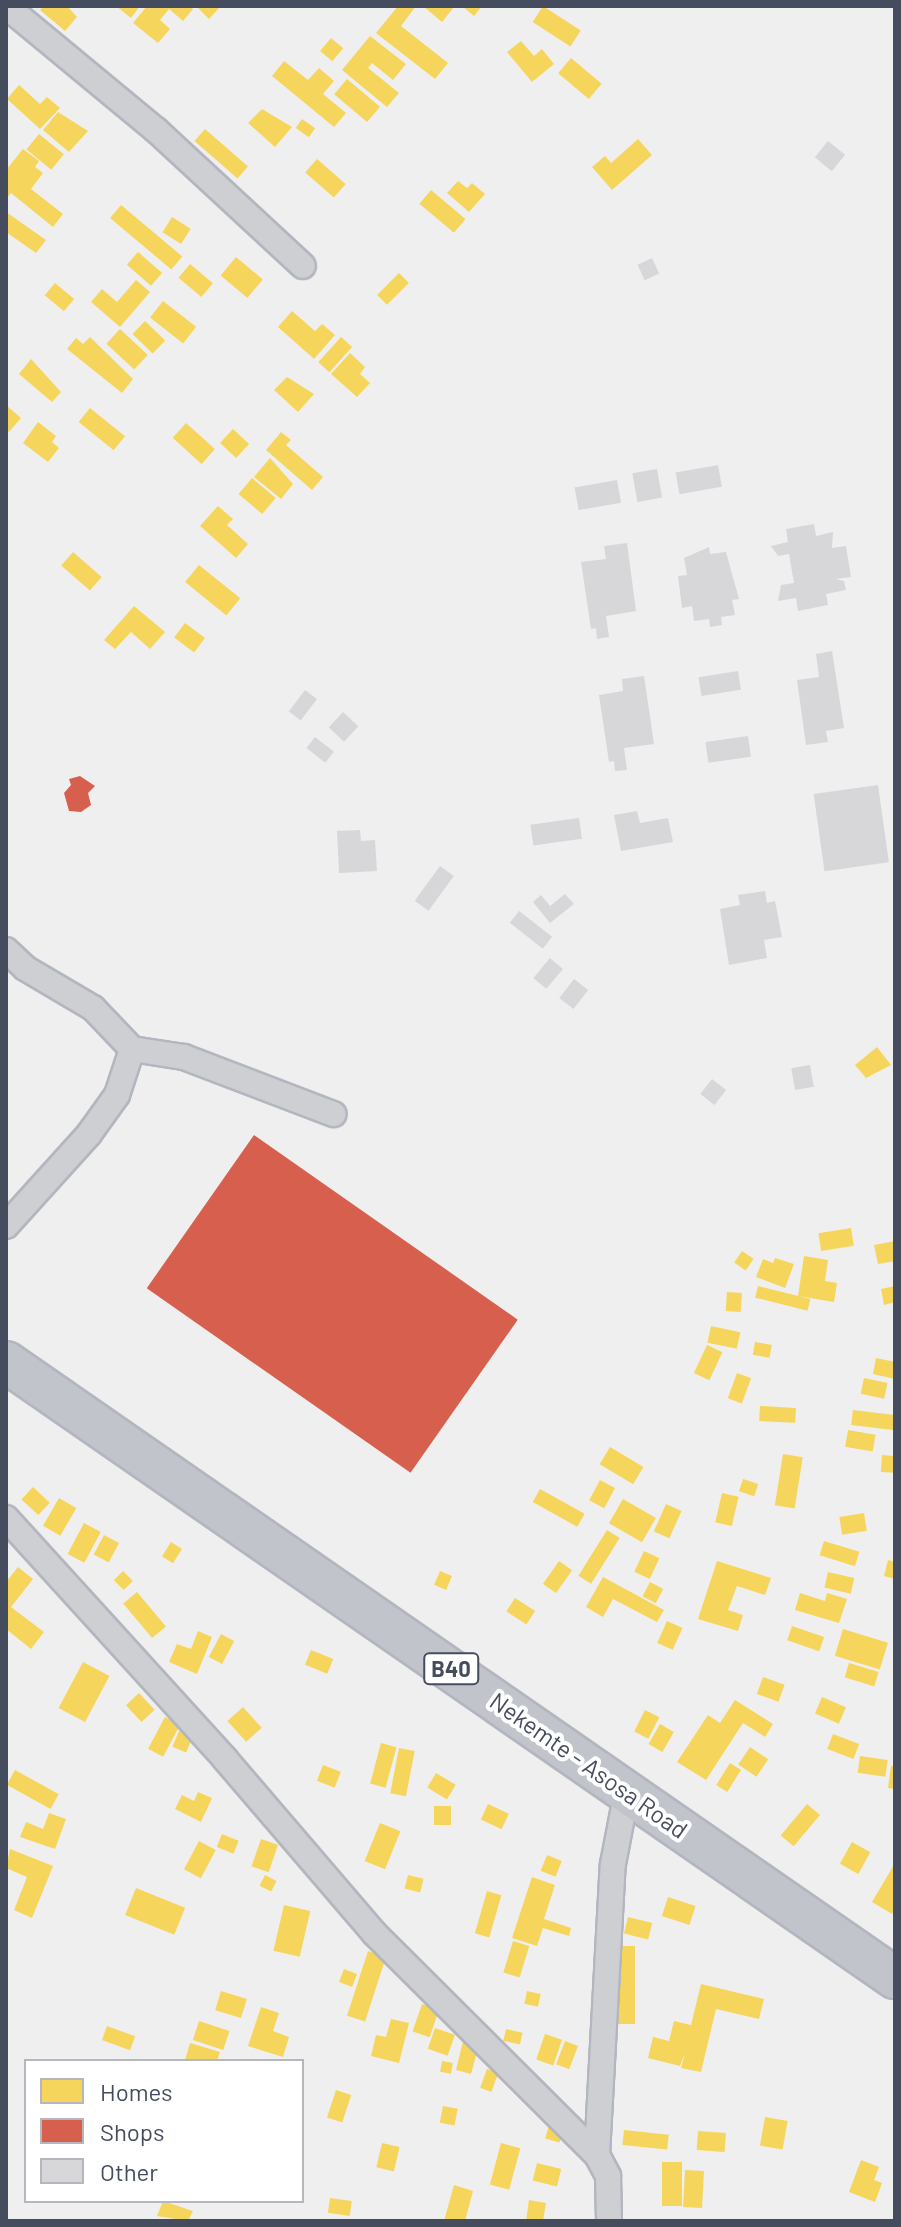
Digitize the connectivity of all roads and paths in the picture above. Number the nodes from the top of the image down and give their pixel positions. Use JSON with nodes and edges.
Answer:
{"nodes":[{"id":1,"x":13,"y":14,"type":"edge"},
{"id":2,"x":303,"y":266,"type":"dead end"},
{"id":3,"x":6,"y":950,"type":"edge"},
{"id":4,"x":132,"y":1049,"type":"junction"},
{"id":5,"x":333,"y":1114,"type":"dead end"},
{"id":6,"x":6,"y":1226,"type":"edge"},
{"id":7,"x":6,"y":1362,"type":"edge"},
{"id":8,"x":6,"y":1518,"type":"edge"},
{"id":9,"x":627,"y":1791,"type":"junction"},
{"id":10,"x":895,"y":1978,"type":"edge"},
{"id":11,"x":597,"y":2155,"type":"junction"},
{"id":12,"x":609,"y":2221,"type":"edge"}],
"edges":[{"from":1,"to":2,"type":"street"},
{"from":3,"to":4,"type":"street"},
{"from":4,"to":5,"type":"street"},
{"from":4,"to":6,"type":"street"},
{"from":7,"to":9,"type":"highway","name":"Nekemte - Asosa Road","number":"B40"},
{"from":8,"to":11,"type":"street"},
{"from":9,"to":10,"type":"highway","name":"Nekemte - Asosa Road","number":"B40"},
{"from":9,"to":11,"type":"street"},
{"from":11,"to":12,"type":"street"}]}
